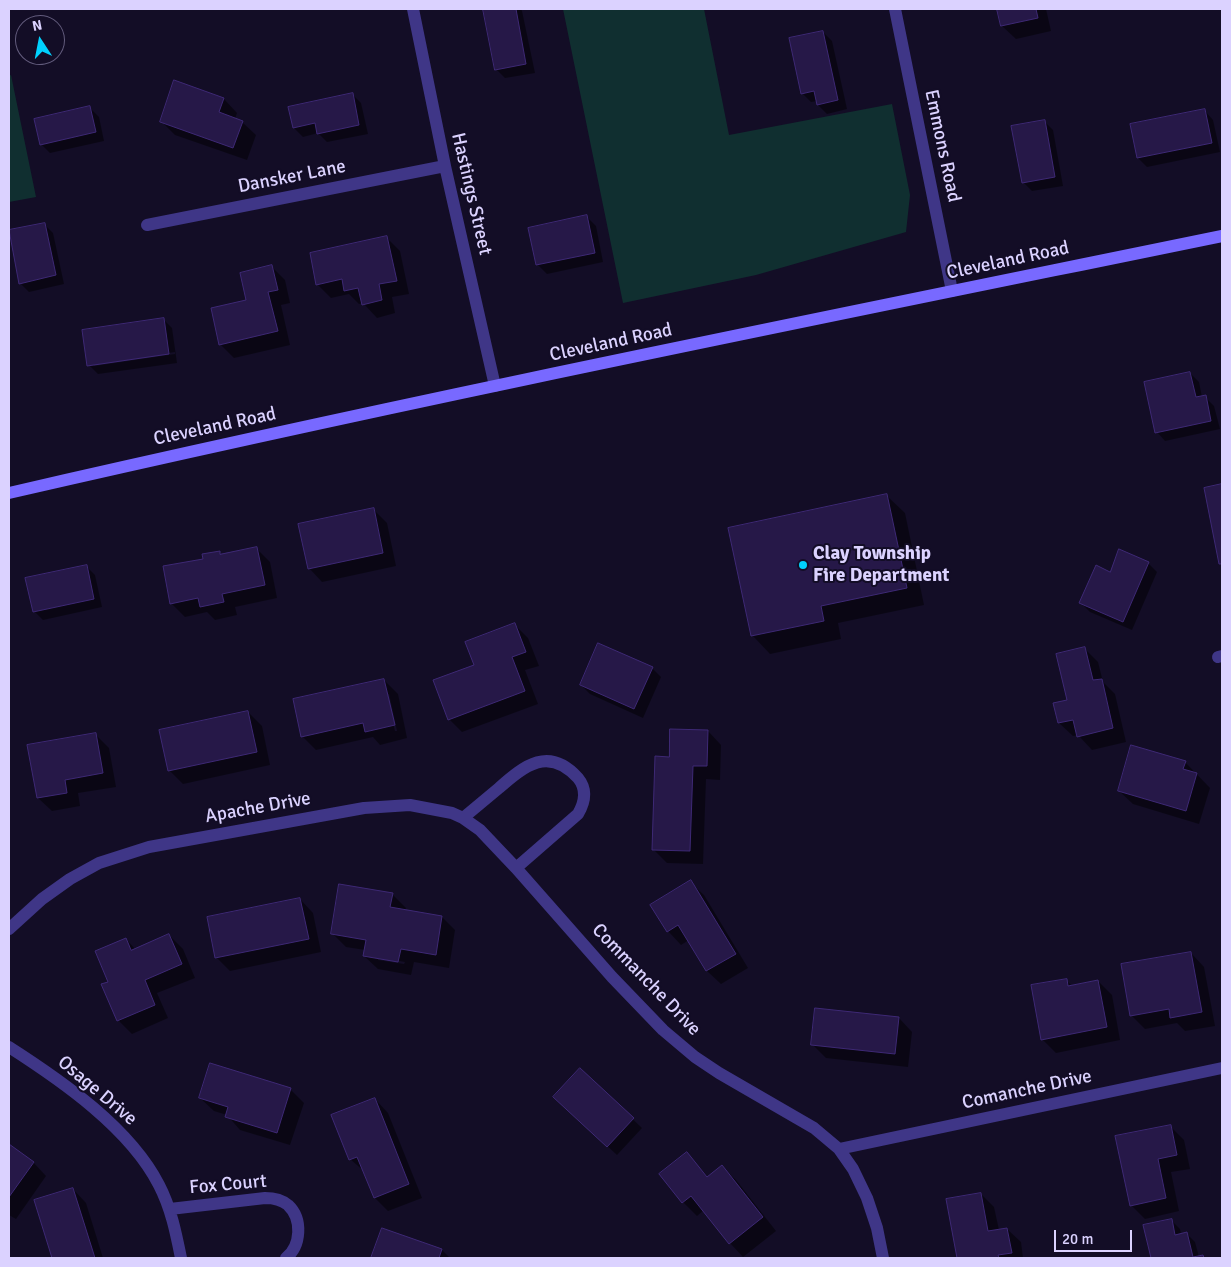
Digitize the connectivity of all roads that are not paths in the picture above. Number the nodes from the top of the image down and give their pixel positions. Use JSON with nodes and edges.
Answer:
{"nodes":[{"id":1,"x":413,"y":9,"type":"edge"},
{"id":2,"x":895,"y":9,"type":"edge"},
{"id":3,"x":445,"y":166,"type":"junction"},
{"id":4,"x":147,"y":225,"type":"dead end"},
{"id":5,"x":1222,"y":236,"type":"edge"},
{"id":6,"x":952,"y":291,"type":"junction"},
{"id":7,"x":495,"y":386,"type":"junction"},
{"id":8,"x":9,"y":493,"type":"edge"},
{"id":9,"x":463,"y":818,"type":"junction"},
{"id":10,"x":516,"y":868,"type":"junction"},
{"id":11,"x":9,"y":929,"type":"edge"},
{"id":12,"x":9,"y":1047,"type":"edge"},
{"id":13,"x":1222,"y":1068,"type":"edge"},
{"id":14,"x":839,"y":1149,"type":"junction"},
{"id":15,"x":170,"y":1210,"type":"junction"},
{"id":16,"x":181,"y":1258,"type":"edge"},
{"id":17,"x":286,"y":1258,"type":"edge"},
{"id":18,"x":883,"y":1258,"type":"edge"}],
"edges":[{"from":1,"to":3,"type":"street","name":"Hastings Street"},
{"from":2,"to":6,"type":"street","name":"Emmons Road"},
{"from":3,"to":4,"type":"street","name":"Dansker Lane"},
{"from":3,"to":7,"type":"street","name":"Hastings Street"},
{"from":5,"to":6,"type":"main road","name":"Cleveland Road"},
{"from":6,"to":7,"type":"main road","name":"Cleveland Road"},
{"from":7,"to":8,"type":"main road","name":"Cleveland Road"},
{"from":9,"to":10,"type":"street","name":"Apache Drive"},
{"from":9,"to":10,"type":"street"},
{"from":9,"to":11,"type":"street","name":"Apache Drive"},
{"from":10,"to":14,"type":"street","name":"Commanche Drive"},
{"from":12,"to":15,"type":"street","name":"Osage Drive"},
{"from":13,"to":14,"type":"street","name":"Comanche Drive"},
{"from":14,"to":18,"type":"street","name":"Commanche Drive"},
{"from":15,"to":16,"type":"street","name":"Osage Drive"},
{"from":15,"to":17,"type":"street","name":"Fox Court"}]}
